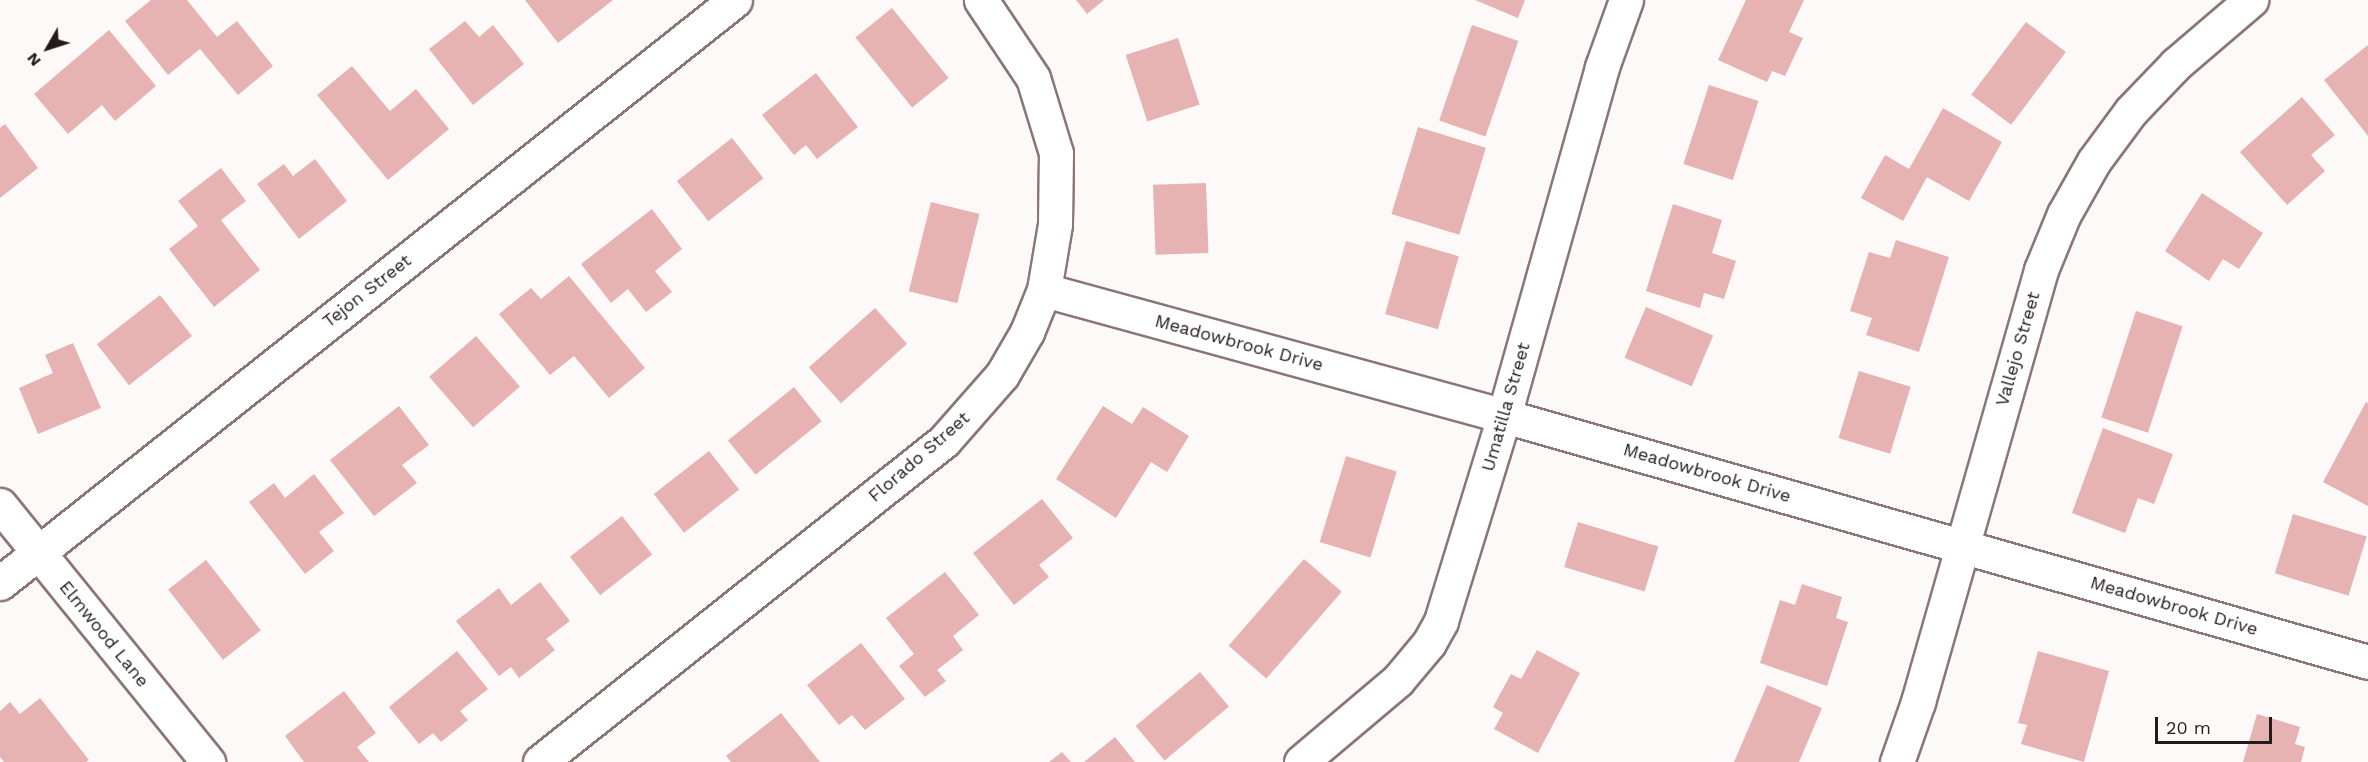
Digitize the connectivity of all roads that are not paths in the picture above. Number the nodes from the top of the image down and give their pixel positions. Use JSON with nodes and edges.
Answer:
{"nodes":[{"id":1,"x":735,"y":0,"type":"edge"},
{"id":2,"x":981,"y":0,"type":"edge"},
{"id":3,"x":1626,"y":0,"type":"edge"},
{"id":4,"x":2251,"y":0,"type":"edge"},
{"id":5,"x":1044,"y":290,"type":"junction"},
{"id":6,"x":1504,"y":416,"type":"junction"},
{"id":7,"x":0,"y":505,"type":"edge"},
{"id":8,"x":1960,"y":545,"type":"junction"},
{"id":9,"x":38,"y":552,"type":"junction"},
{"id":10,"x":0,"y":584,"type":"edge"},
{"id":11,"x":2368,"y":662,"type":"edge"},
{"id":12,"x":208,"y":762,"type":"edge"},
{"id":13,"x":540,"y":762,"type":"edge"},
{"id":14,"x":1301,"y":762,"type":"edge"},
{"id":15,"x":1898,"y":762,"type":"edge"}],
"edges":[{"from":1,"to":9,"type":"street","name":"Tejon Street"},
{"from":2,"to":5,"type":"street","name":"Florado Street"},
{"from":3,"to":6,"type":"street","name":"Umatilla Street"},
{"from":4,"to":8,"type":"street","name":"Vallejo Street"},
{"from":5,"to":6,"type":"street","name":"Meadowbrook Drive"},
{"from":5,"to":13,"type":"street","name":"Florado Street"},
{"from":6,"to":8,"type":"street","name":"Meadowbrook Drive"},
{"from":6,"to":14,"type":"street","name":"Umatilla Street"},
{"from":7,"to":9,"type":"street","name":"Elmwood Lane"},
{"from":8,"to":11,"type":"street","name":"Meadowbrook Drive"},
{"from":8,"to":15,"type":"street","name":"Vallejo Street"},
{"from":9,"to":10,"type":"street","name":"Tejon Street"},
{"from":9,"to":12,"type":"street","name":"Elmwood Lane"}]}
